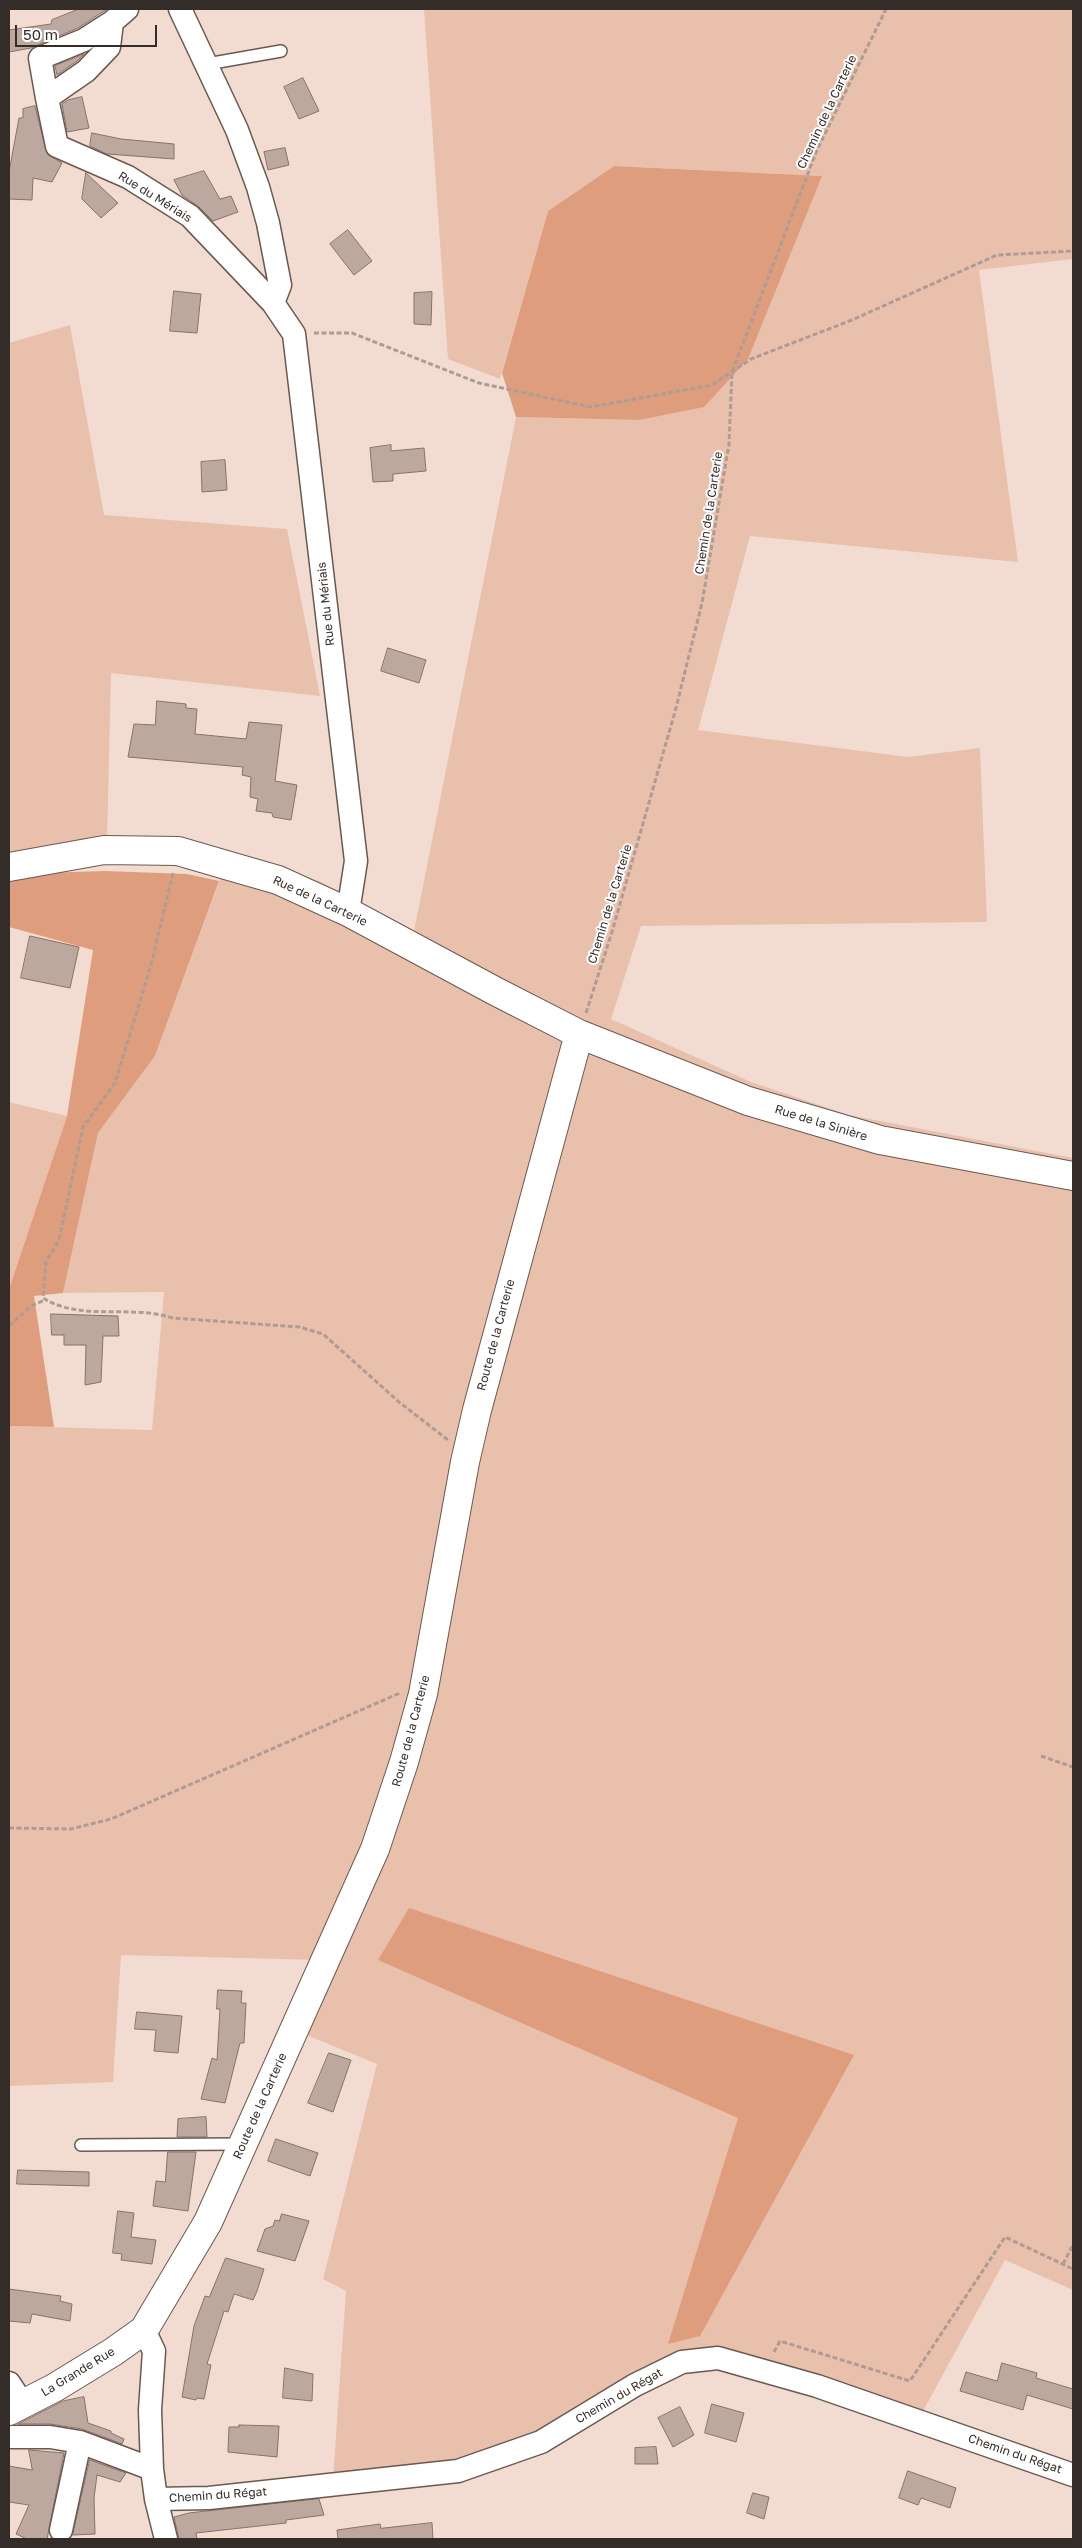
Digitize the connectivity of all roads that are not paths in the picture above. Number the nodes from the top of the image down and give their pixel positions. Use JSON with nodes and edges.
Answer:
{"nodes":[{"id":1,"x":180,"y":9,"type":"edge"},
{"id":2,"x":120,"y":16,"type":"edge"},
{"id":3,"x":281,"y":51,"type":"dead end"},
{"id":4,"x":207,"y":64,"type":"junction"},
{"id":5,"x":47,"y":98,"type":"junction"},
{"id":6,"x":273,"y":303,"type":"junction"},
{"id":7,"x":9,"y":867,"type":"edge"},
{"id":8,"x":348,"y":912,"type":"junction"},
{"id":9,"x":579,"y":1034,"type":"junction"},
{"id":10,"x":1073,"y":1176,"type":"edge"},
{"id":11,"x":242,"y":2144,"type":"junction"},
{"id":12,"x":81,"y":2145,"type":"dead end"},
{"id":13,"x":144,"y":2330,"type":"junction"},
{"id":14,"x":14,"y":2399,"type":"edge"},
{"id":15,"x":9,"y":2437,"type":"edge"},
{"id":16,"x":80,"y":2442,"type":"junction"},
{"id":17,"x":152,"y":2470,"type":"junction"},
{"id":18,"x":1073,"y":2475,"type":"edge"},
{"id":19,"x":156,"y":2499,"type":"junction"},
{"id":20,"x":61,"y":2530,"type":"dead end"},
{"id":21,"x":166,"y":2539,"type":"edge"}],
"edges":[{"from":1,"to":4,"type":"street"},
{"from":2,"to":5,"type":"street","name":"Rue du Mériais"},
{"from":2,"to":5,"type":"street","name":"Rue du Mériais"},
{"from":3,"to":4,"type":"lane"},
{"from":4,"to":6,"type":"street"},
{"from":5,"to":6,"type":"street","name":"Rue du Mériais"},
{"from":6,"to":8,"type":"street","name":"Rue du Mériais"},
{"from":7,"to":8,"type":"street","name":"Rue de la Carterie"},
{"from":8,"to":9,"type":"street","name":"Rue de la Carterie"},
{"from":9,"to":10,"type":"street","name":"Rue de la Sinière"},
{"from":9,"to":11,"type":"street","name":"Route de la Carterie"},
{"from":11,"to":12,"type":"lane"},
{"from":11,"to":13,"type":"street","name":"Route de la Carterie"},
{"from":13,"to":14,"type":"street","name":"La Grande Rue"},
{"from":13,"to":17,"type":"street"},
{"from":15,"to":16,"type":"street"},
{"from":16,"to":17,"type":"street"},
{"from":16,"to":20,"type":"street"},
{"from":17,"to":19,"type":"street"},
{"from":18,"to":19,"type":"street","name":"Chemin du Régat"},
{"from":19,"to":21,"type":"street"}]}
